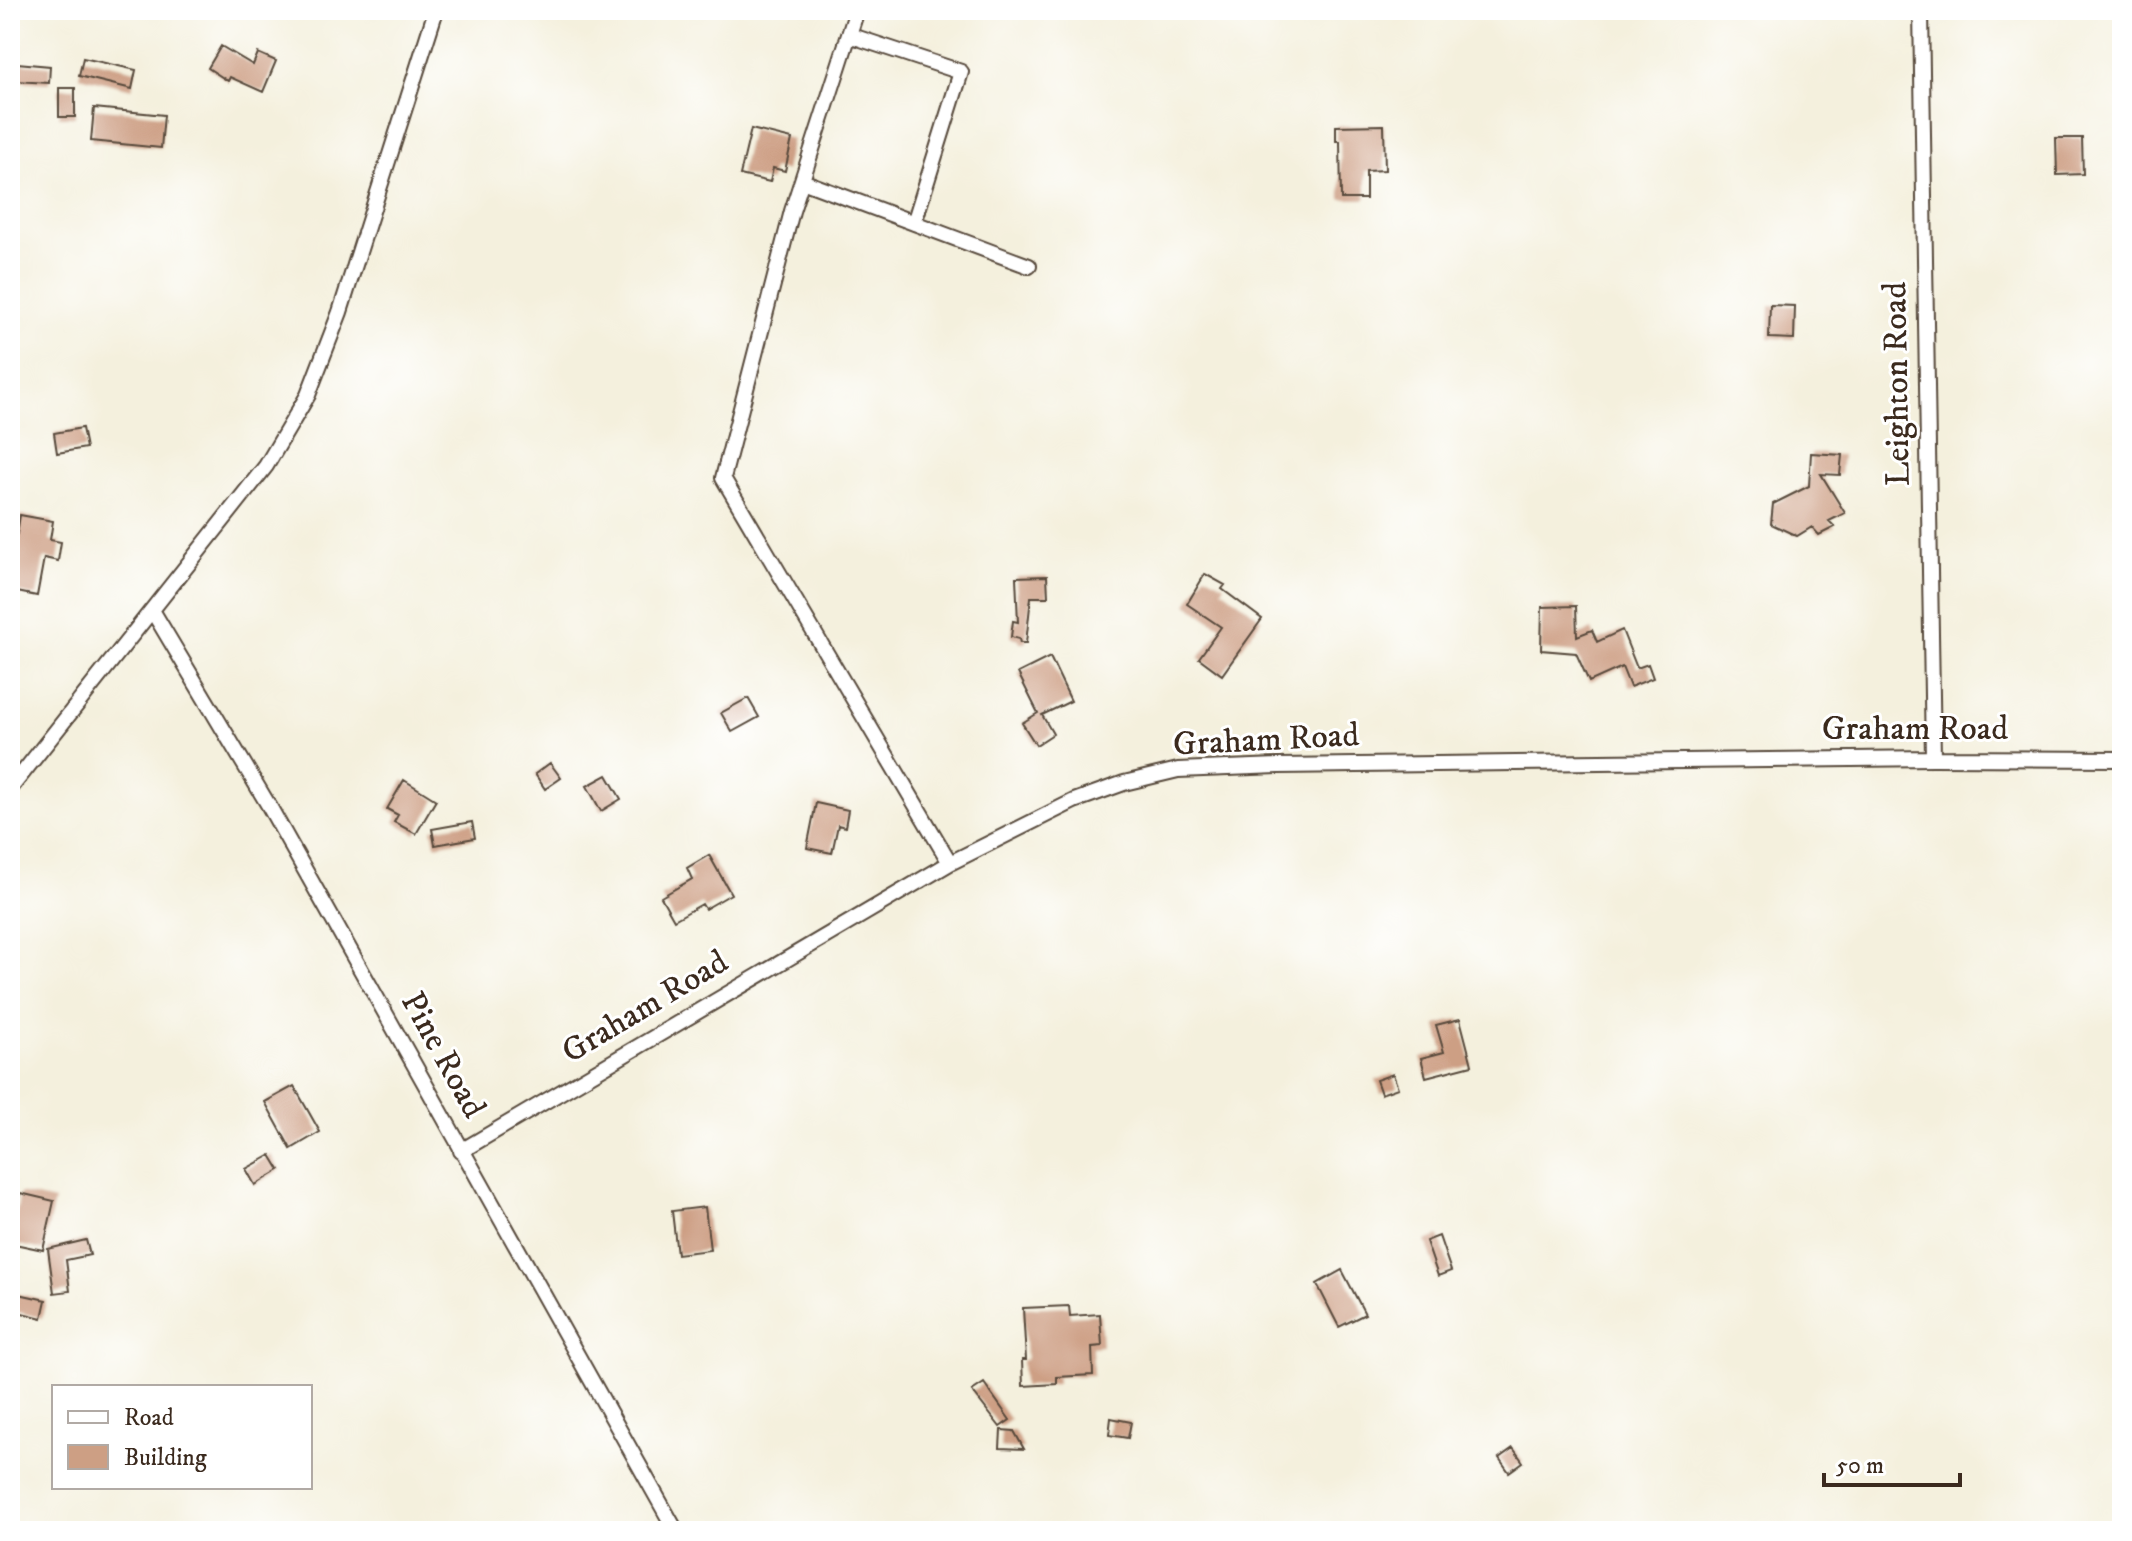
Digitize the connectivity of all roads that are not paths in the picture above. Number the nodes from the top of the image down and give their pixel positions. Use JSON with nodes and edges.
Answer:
{"nodes":[{"id":1,"x":436,"y":10,"type":"edge"},
{"id":2,"x":857,"y":10,"type":"edge"},
{"id":3,"x":1921,"y":10,"type":"edge"},
{"id":4,"x":849,"y":35,"type":"junction"},
{"id":5,"x":802,"y":181,"type":"junction"},
{"id":6,"x":914,"y":223,"type":"junction"},
{"id":7,"x":1029,"y":266,"type":"dead end"},
{"id":8,"x":152,"y":610,"type":"junction"},
{"id":9,"x":1933,"y":758,"type":"junction"},
{"id":10,"x":2122,"y":759,"type":"edge"},
{"id":11,"x":10,"y":789,"type":"edge"},
{"id":12,"x":950,"y":863,"type":"junction"},
{"id":13,"x":461,"y":1151,"type":"junction"},
{"id":14,"x":676,"y":1531,"type":"edge"}],
"edges":[{"from":1,"to":8,"type":"street"},
{"from":2,"to":4,"type":"street"},
{"from":3,"to":9,"type":"street","name":"Leighton Road"},
{"from":4,"to":5,"type":"street"},
{"from":4,"to":6,"type":"street"},
{"from":5,"to":6,"type":"street"},
{"from":5,"to":12,"type":"street"},
{"from":6,"to":7,"type":"street"},
{"from":8,"to":11,"type":"street"},
{"from":8,"to":13,"type":"street","name":"Pine Road"},
{"from":9,"to":10,"type":"street","name":"Graham Road"},
{"from":9,"to":12,"type":"street","name":"Graham Road"},
{"from":12,"to":13,"type":"street","name":"Graham Road"},
{"from":13,"to":14,"type":"street","name":"Pine Road"}]}
